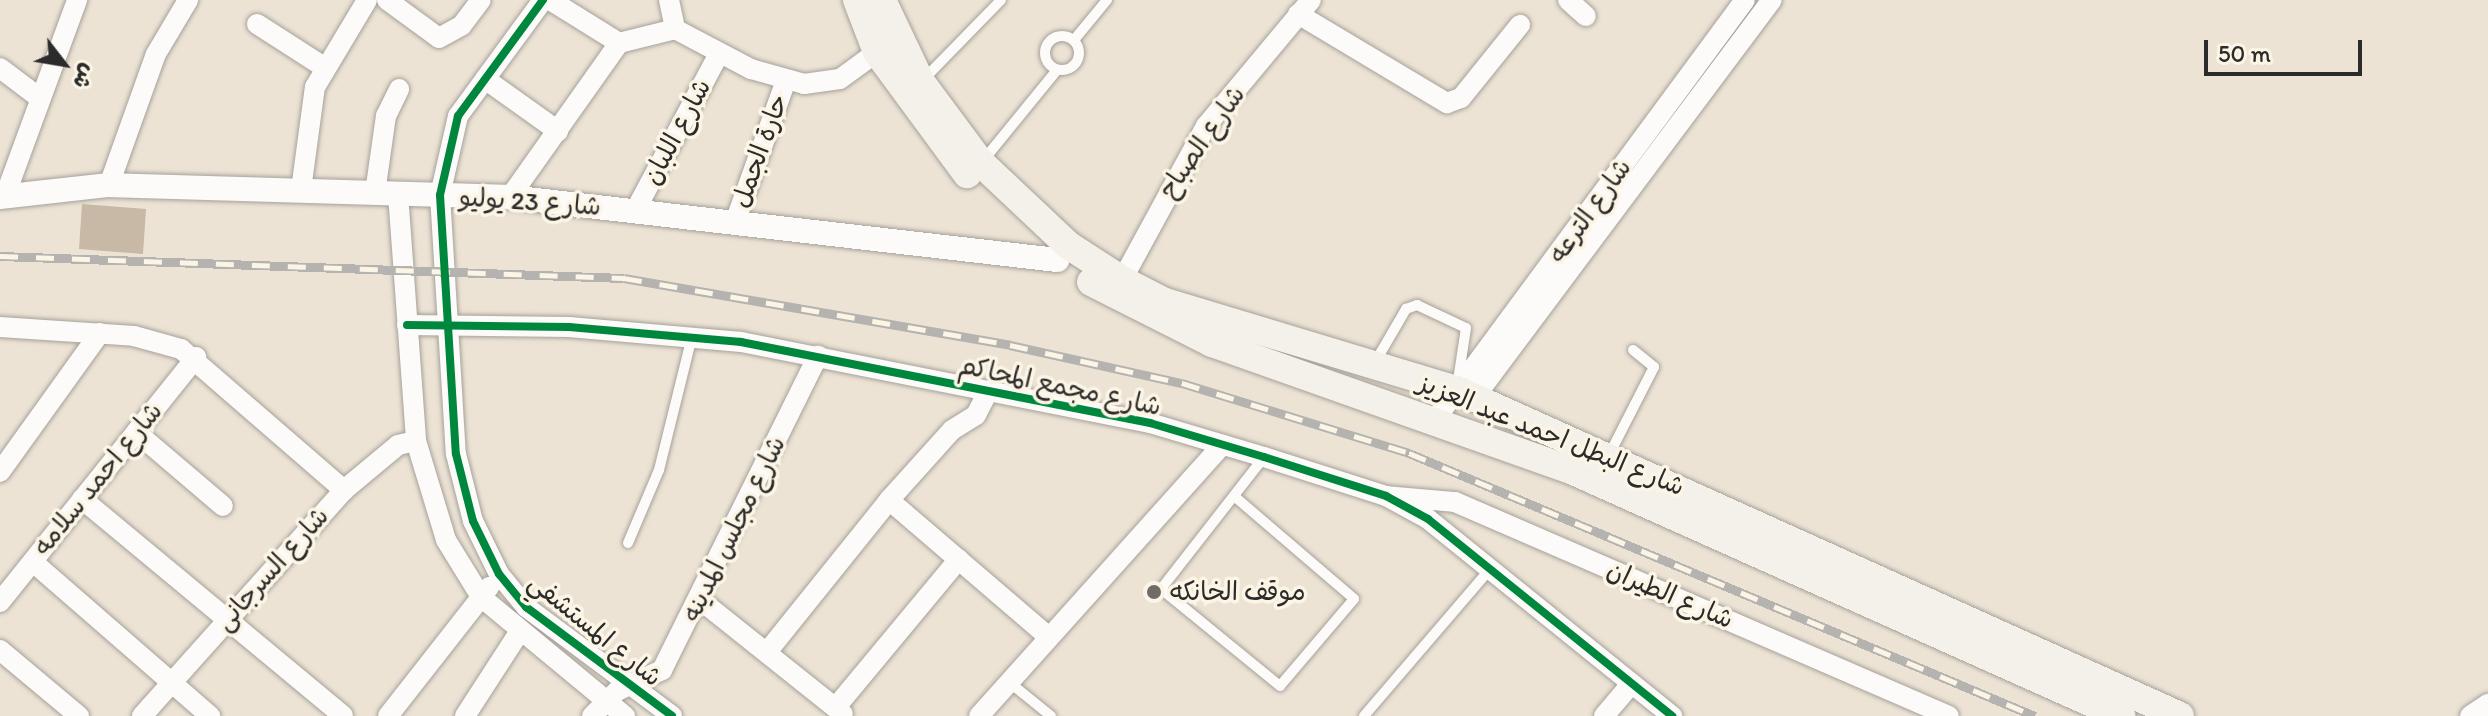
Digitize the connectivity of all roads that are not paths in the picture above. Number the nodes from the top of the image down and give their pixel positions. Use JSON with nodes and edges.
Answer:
{"nodes":[{"id":1,"x":77,"y":0,"type":"edge"},
{"id":2,"x":188,"y":0,"type":"edge"},
{"id":3,"x":367,"y":0,"type":"edge"},
{"id":4,"x":387,"y":0,"type":"edge"},
{"id":5,"x":481,"y":0,"type":"edge"},
{"id":6,"x":543,"y":0,"type":"edge"},
{"id":7,"x":550,"y":0,"type":"edge"},
{"id":8,"x":669,"y":0,"type":"edge"},
{"id":9,"x":857,"y":0,"type":"edge"},
{"id":10,"x":882,"y":0,"type":"edge"},
{"id":11,"x":1001,"y":0,"type":"edge"},
{"id":12,"x":1107,"y":0,"type":"edge"},
{"id":13,"x":1568,"y":0,"type":"edge"},
{"id":14,"x":1745,"y":0,"type":"edge"},
{"id":15,"x":1772,"y":0,"type":"edge"},
{"id":16,"x":1304,"y":7,"type":"edge"},
{"id":17,"x":1586,"y":16,"type":"dead end"},
{"id":18,"x":257,"y":24,"type":"dead end"},
{"id":19,"x":1520,"y":25,"type":"dead end"},
{"id":20,"x":675,"y":29,"type":"junction"},
{"id":21,"x":1074,"y":40,"type":"junction"},
{"id":22,"x":619,"y":43,"type":"junction"},
{"id":23,"x":877,"y":52,"type":"junction"},
{"id":24,"x":719,"y":54,"type":"junction"},
{"id":25,"x":324,"y":67,"type":"junction"},
{"id":26,"x":0,"y":68,"type":"edge"},
{"id":27,"x":1057,"y":70,"type":"junction"},
{"id":28,"x":485,"y":79,"type":"junction"},
{"id":29,"x":786,"y":80,"type":"junction"},
{"id":30,"x":921,"y":82,"type":"junction"},
{"id":31,"x":399,"y":89,"type":"dead end"},
{"id":32,"x":37,"y":96,"type":"junction"},
{"id":33,"x":558,"y":131,"type":"junction"},
{"id":34,"x":981,"y":163,"type":"junction"},
{"id":35,"x":109,"y":185,"type":"junction"},
{"id":36,"x":301,"y":190,"type":"junction"},
{"id":37,"x":386,"y":194,"type":"junction"},
{"id":38,"x":440,"y":195,"type":"junction"},
{"id":39,"x":3,"y":196,"type":"edge"},
{"id":40,"x":510,"y":197,"type":"junction"},
{"id":41,"x":635,"y":211,"type":"junction"},
{"id":42,"x":735,"y":222,"type":"junction"},
{"id":43,"x":1057,"y":260,"type":"junction"},
{"id":44,"x":1118,"y":288,"type":"junction"},
{"id":45,"x":407,"y":325,"type":"junction"},
{"id":46,"x":450,"y":326,"type":"junction"},
{"id":47,"x":0,"y":327,"type":"edge"},
{"id":48,"x":100,"y":333,"type":"junction"},
{"id":49,"x":692,"y":337,"type":"junction"},
{"id":50,"x":1633,"y":350,"type":"dead end"},
{"id":51,"x":818,"y":356,"type":"junction"},
{"id":52,"x":196,"y":357,"type":"junction"},
{"id":53,"x":1373,"y":366,"type":"junction"},
{"id":54,"x":988,"y":391,"type":"junction"},
{"id":55,"x":1466,"y":394,"type":"junction"},
{"id":56,"x":1434,"y":421,"type":"junction"},
{"id":57,"x":136,"y":432,"type":"junction"},
{"id":58,"x":416,"y":441,"type":"junction"},
{"id":59,"x":1222,"y":445,"type":"junction"},
{"id":60,"x":1609,"y":455,"type":"junction"},
{"id":61,"x":1264,"y":457,"type":"junction"},
{"id":62,"x":0,"y":472,"type":"edge"},
{"id":63,"x":344,"y":490,"type":"junction"},
{"id":64,"x":1234,"y":496,"type":"junction"},
{"id":65,"x":1386,"y":496,"type":"junction"},
{"id":66,"x":82,"y":499,"type":"junction"},
{"id":67,"x":889,"y":500,"type":"junction"},
{"id":68,"x":223,"y":506,"type":"dead end"},
{"id":69,"x":628,"y":543,"type":"dead end"},
{"id":70,"x":959,"y":559,"type":"junction"},
{"id":71,"x":33,"y":562,"type":"junction"},
{"id":72,"x":1490,"y":569,"type":"junction"},
{"id":73,"x":499,"y":574,"type":"junction"},
{"id":74,"x":481,"y":597,"type":"junction"},
{"id":75,"x":699,"y":599,"type":"junction"},
{"id":76,"x":0,"y":602,"type":"edge"},
{"id":77,"x":226,"y":619,"type":"junction"},
{"id":78,"x":520,"y":631,"type":"junction"},
{"id":79,"x":1049,"y":637,"type":"junction"},
{"id":80,"x":0,"y":650,"type":"edge"},
{"id":81,"x":767,"y":652,"type":"junction"},
{"id":82,"x":1009,"y":682,"type":"junction"},
{"id":83,"x":169,"y":683,"type":"junction"},
{"id":84,"x":1631,"y":684,"type":"junction"},
{"id":85,"x":634,"y":687,"type":"junction"},
{"id":86,"x":606,"y":700,"type":"junction"},
{"id":87,"x":2488,"y":704,"type":"edge"},
{"id":88,"x":841,"y":712,"type":"edge"},
{"id":89,"x":79,"y":716,"type":"edge"},
{"id":90,"x":142,"y":716,"type":"edge"},
{"id":91,"x":210,"y":716,"type":"edge"},
{"id":92,"x":343,"y":716,"type":"edge"},
{"id":93,"x":388,"y":716,"type":"edge"},
{"id":94,"x":465,"y":716,"type":"edge"},
{"id":95,"x":592,"y":716,"type":"edge"},
{"id":96,"x":625,"y":716,"type":"edge"},
{"id":97,"x":672,"y":716,"type":"edge"},
{"id":98,"x":979,"y":716,"type":"edge"},
{"id":99,"x":1051,"y":716,"type":"edge"},
{"id":100,"x":1364,"y":716,"type":"edge"},
{"id":101,"x":1604,"y":716,"type":"edge"},
{"id":102,"x":1672,"y":716,"type":"edge"},
{"id":103,"x":1949,"y":716,"type":"edge"},
{"id":104,"x":2121,"y":716,"type":"edge"},
{"id":105,"x":2180,"y":716,"type":"edge"},
{"id":106,"x":2470,"y":716,"type":"edge"}],
"edges":[{"from":1,"to":32,"type":"street"},
{"from":2,"to":35,"type":"street"},
{"from":3,"to":25,"type":"street"},
{"from":4,"to":5,"type":"street"},
{"from":6,"to":28,"type":"street","name":"شارع المستشفي"},
{"from":7,"to":22,"type":"street"},
{"from":8,"to":20,"type":"street"},
{"from":9,"to":23,"type":"main road","name":"شارع البطل احمد عبد العزيز"},
{"from":10,"to":30,"type":"main road","name":"شارع البطل احمد عبد العزيز"},
{"from":11,"to":30,"type":"lane"},
{"from":12,"to":21,"type":"lane"},
{"from":13,"to":17,"type":"street"},
{"from":14,"to":55,"type":"street","name":"شارع الترعه"},
{"from":15,"to":55,"type":"street","name":"شارع الترعه"},
{"from":16,"to":19,"type":"street"},
{"from":16,"to":44,"type":"street","name":"شارع الصباح"},
{"from":18,"to":25,"type":"street"},
{"from":20,"to":22,"type":"street"},
{"from":20,"to":24,"type":"street"},
{"from":21,"to":27,"type":"lane"},
{"from":21,"to":27,"type":"lane"},
{"from":22,"to":33,"type":"street"},
{"from":23,"to":29,"type":"street"},
{"from":23,"to":43,"type":"main road","name":"شارع البطل احمد عبد العزيز"},
{"from":24,"to":29,"type":"street"},
{"from":24,"to":41,"type":"street","name":"شارع اللبان"},
{"from":25,"to":36,"type":"street"},
{"from":26,"to":32,"type":"street"},
{"from":27,"to":34,"type":"lane"},
{"from":28,"to":33,"type":"street"},
{"from":28,"to":38,"type":"street","name":"شارع المستشفي"},
{"from":29,"to":42,"type":"street","name":"حارة الجمل"},
{"from":30,"to":34,"type":"main road","name":"شارع البطل احمد عبد العزيز"},
{"from":31,"to":37,"type":"street","name":"شارع المستشفي"},
{"from":32,"to":39,"type":"street"},
{"from":33,"to":40,"type":"street"},
{"from":34,"to":44,"type":"main road","name":"شارع البطل احمد عبد العزيز"},
{"from":35,"to":36,"type":"street","name":"شارع 23 يوليو"},
{"from":35,"to":39,"type":"street","name":"شارع 23 يوليو"},
{"from":36,"to":37,"type":"street","name":"شارع 23 يوليو"},
{"from":37,"to":38,"type":"street","name":"شارع 23 يوليو"},
{"from":37,"to":45,"type":"street","name":"شارع المستشفي"},
{"from":38,"to":40,"type":"street","name":"شارع 23 يوليو"},
{"from":38,"to":46,"type":"street","name":"شارع المستشفي"},
{"from":40,"to":41,"type":"street","name":"شارع 23 يوليو"},
{"from":41,"to":42,"type":"street","name":"شارع 23 يوليو"},
{"from":42,"to":43,"type":"street","name":"شارع 23 يوليو"},
{"from":43,"to":44,"type":"main road","name":"شارع البطل احمد عبد العزيز"},
{"from":44,"to":53,"type":"main road","name":"شارع البطل احمد عبد العزيز"},
{"from":44,"to":56,"type":"main road","name":"شارع البطل احمد عبد العزيز"},
{"from":45,"to":46,"type":"street","name":"شارع مجمع المحاكم"},
{"from":45,"to":58,"type":"street","name":"شارع المستشفي"},
{"from":46,"to":49,"type":"street","name":"شارع مجمع المحاكم"},
{"from":46,"to":73,"type":"street","name":"شارع المستشفي"},
{"from":47,"to":48,"type":"street"},
{"from":48,"to":52,"type":"street"},
{"from":48,"to":62,"type":"street"},
{"from":49,"to":51,"type":"street","name":"شارع مجمع المحاكم"},
{"from":49,"to":69,"type":"lane"},
{"from":50,"to":60,"type":"lane"},
{"from":51,"to":54,"type":"street","name":"شارع مجمع المحاكم"},
{"from":51,"to":75,"type":"street","name":"شارع مجلس المدينه"},
{"from":52,"to":57,"type":"street","name":"شارع احمد سلامه"},
{"from":52,"to":63,"type":"street"},
{"from":53,"to":55,"type":"main road","name":"شارع البطل احمد عبد العزيز"},
{"from":53,"to":55,"type":"lane"},
{"from":54,"to":59,"type":"street","name":"شارع مجمع المحاكم"},
{"from":54,"to":67,"type":"street"},
{"from":55,"to":56,"type":"street","name":"شارع الترعه"},
{"from":55,"to":60,"type":"main road","name":"شارع البطل احمد عبد العزيز"},
{"from":56,"to":104,"type":"main road","name":"شارع البطل احمد عبد العزيز"},
{"from":57,"to":66,"type":"street","name":"شارع احمد سلامه"},
{"from":57,"to":68,"type":"street"},
{"from":58,"to":63,"type":"street","name":"شارع السرجانى"},
{"from":58,"to":74,"type":"street","name":"شارع المستشفي"},
{"from":59,"to":61,"type":"street","name":"شارع مجمع المحاكم"},
{"from":59,"to":79,"type":"street"},
{"from":60,"to":105,"type":"main road","name":"شارع البطل احمد عبد العزيز"},
{"from":61,"to":64,"type":"lane"},
{"from":61,"to":65,"type":"street","name":"شارع مجمع المحاكم"},
{"from":63,"to":77,"type":"street","name":"شارع السرجانى"},
{"from":64,"to":64,"type":"lane"},
{"from":65,"to":72,"type":"street","name":"شارع مجمع المحاكم"},
{"from":65,"to":103,"type":"street","name":"شارع الطيران"},
{"from":66,"to":71,"type":"street","name":"شارع احمد سلامه"},
{"from":66,"to":77,"type":"street"},
{"from":67,"to":70,"type":"street"},
{"from":67,"to":81,"type":"street"},
{"from":70,"to":79,"type":"street"},
{"from":70,"to":88,"type":"street"},
{"from":71,"to":76,"type":"street","name":"شارع احمد سلامه"},
{"from":71,"to":83,"type":"street"},
{"from":72,"to":84,"type":"street","name":"شارع مجمع المحاكم"},
{"from":72,"to":100,"type":"lane"},
{"from":73,"to":74,"type":"street"},
{"from":73,"to":85,"type":"street","name":"شارع المستشفي"},
{"from":74,"to":78,"type":"street","name":"شارع المستشفي"},
{"from":74,"to":93,"type":"street"},
{"from":75,"to":81,"type":"street"},
{"from":75,"to":85,"type":"street","name":"شارع مجلس المدينه"},
{"from":77,"to":83,"type":"street","name":"شارع السرجانى"},
{"from":77,"to":92,"type":"street"},
{"from":78,"to":86,"type":"street","name":"شارع المستشفي"},
{"from":78,"to":94,"type":"street"},
{"from":79,"to":82,"type":"street"},
{"from":80,"to":89,"type":"street"},
{"from":81,"to":88,"type":"street"},
{"from":82,"to":98,"type":"street"},
{"from":82,"to":99,"type":"lane"},
{"from":83,"to":90,"type":"street","name":"شارع السرجانى"},
{"from":83,"to":91,"type":"street"},
{"from":84,"to":101,"type":"street"},
{"from":84,"to":102,"type":"street","name":"شارع مجمع المحاكم"},
{"from":85,"to":86,"type":"street","name":"شارع مجلس المدينه"},
{"from":85,"to":97,"type":"street","name":"شارع المستشفي"},
{"from":86,"to":95,"type":"street"},
{"from":86,"to":96,"type":"street","name":"شارع المستشفي"},
{"from":87,"to":106,"type":"street"}]}
